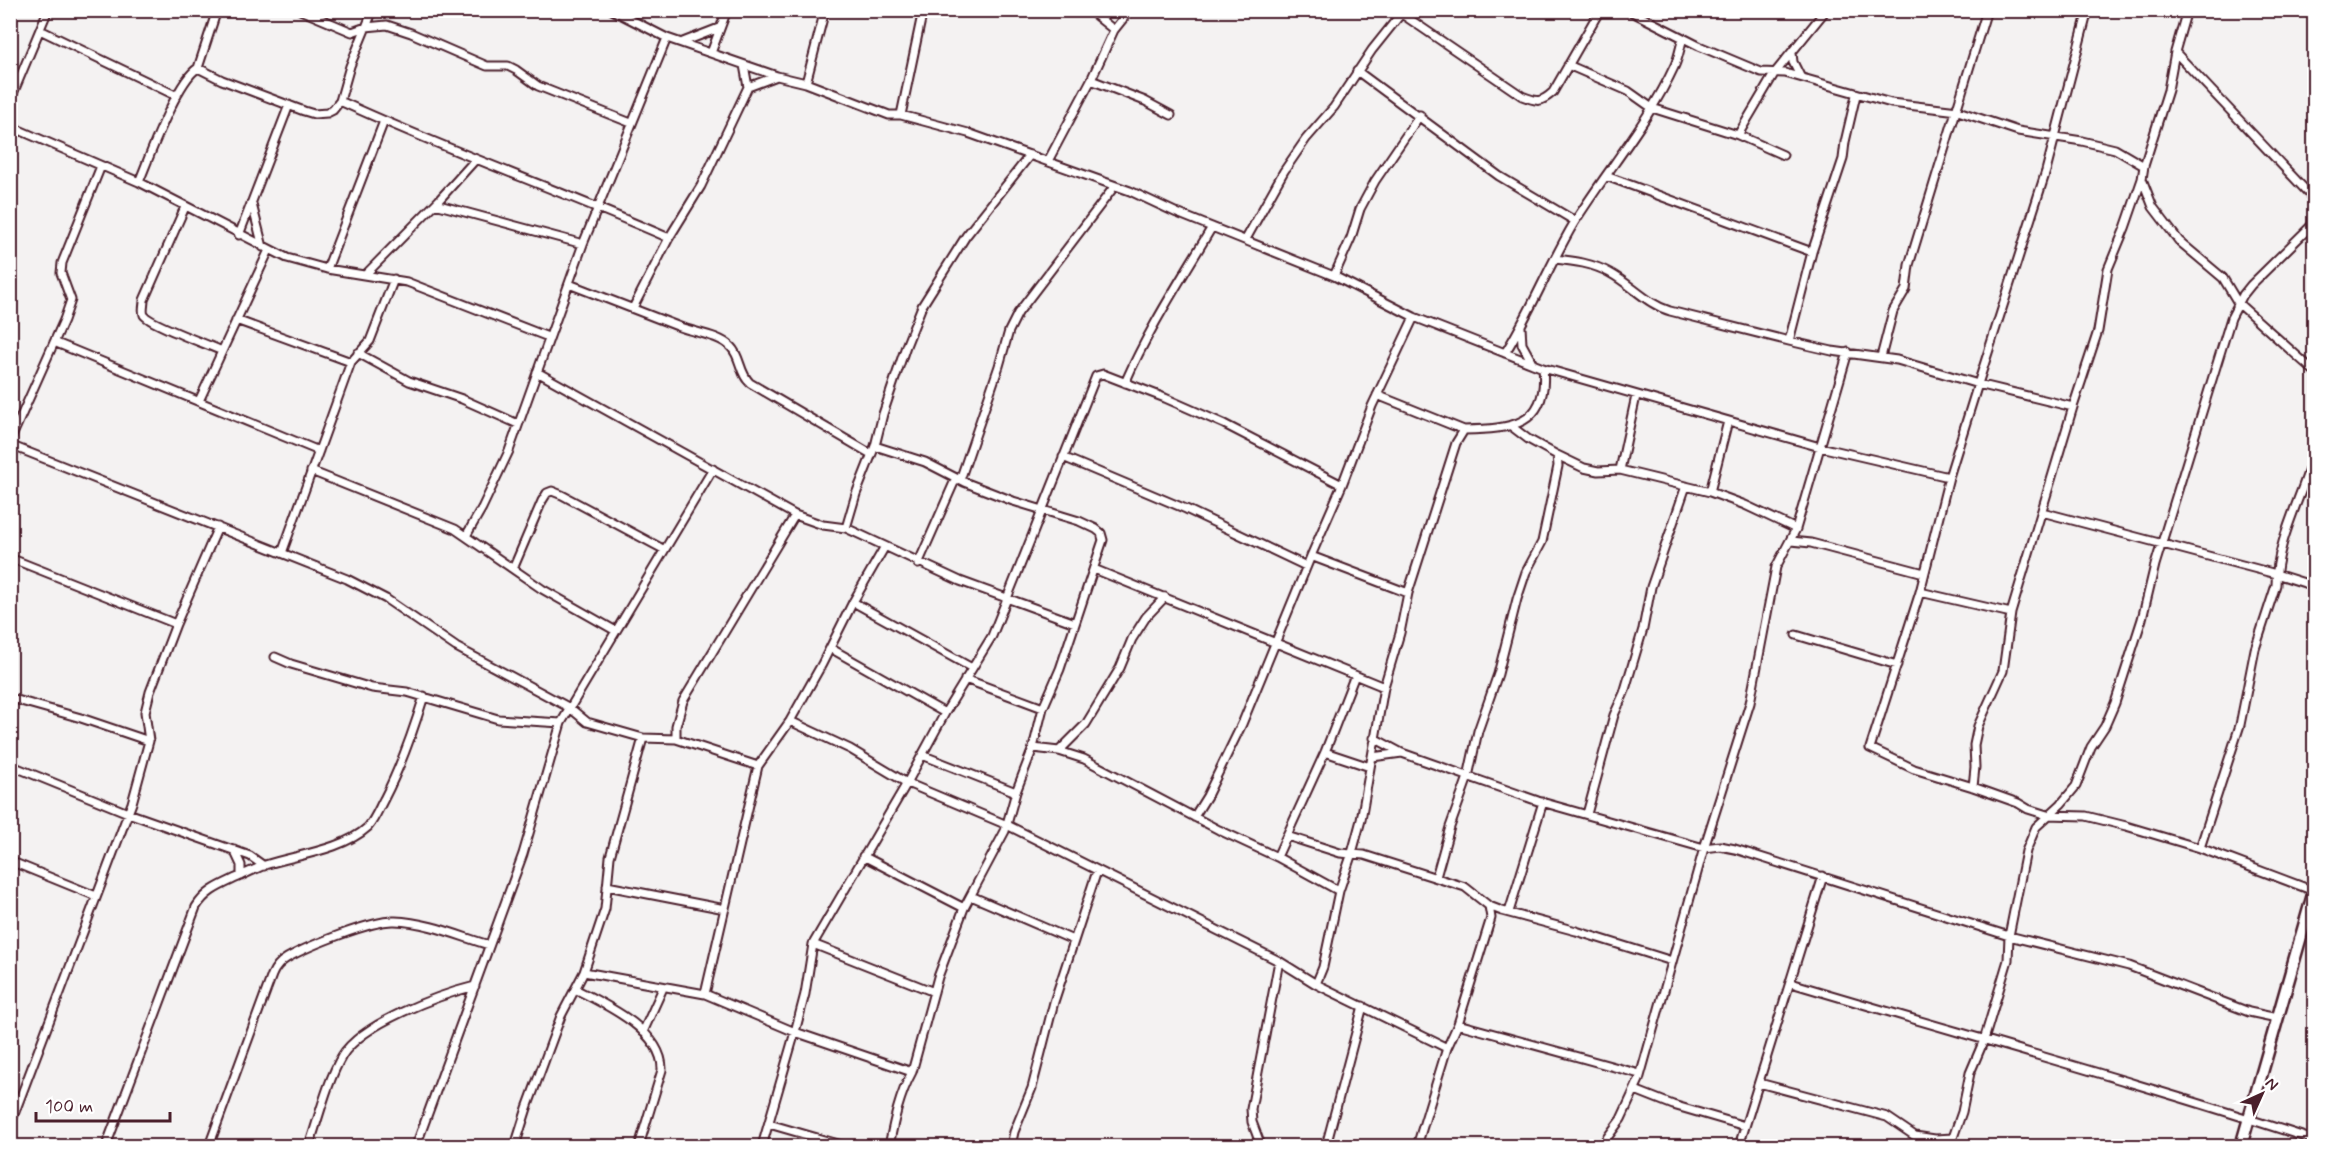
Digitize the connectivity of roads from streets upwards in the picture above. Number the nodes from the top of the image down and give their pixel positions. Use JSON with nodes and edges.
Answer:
{"nodes":[{"id":1,"x":48,"y":10,"type":"edge"},
{"id":2,"x":217,"y":10,"type":"edge"},
{"id":3,"x":300,"y":10,"type":"edge"},
{"id":4,"x":374,"y":10,"type":"edge"},
{"id":5,"x":612,"y":10,"type":"edge"},
{"id":6,"x":727,"y":10,"type":"edge"},
{"id":7,"x":825,"y":10,"type":"edge"},
{"id":8,"x":923,"y":10,"type":"edge"},
{"id":9,"x":1089,"y":10,"type":"edge"},
{"id":10,"x":1130,"y":10,"type":"edge"},
{"id":11,"x":1600,"y":10,"type":"edge"},
{"id":12,"x":1628,"y":10,"type":"edge"},
{"id":13,"x":1826,"y":10,"type":"edge"},
{"id":14,"x":1987,"y":10,"type":"edge"},
{"id":15,"x":2088,"y":10,"type":"edge"},
{"id":16,"x":2187,"y":10,"type":"edge"},
{"id":17,"x":2310,"y":10,"type":"edge"},
{"id":18,"x":1403,"y":12,"type":"edge"},
{"id":19,"x":2314,"y":15,"type":"edge"},
{"id":20,"x":366,"y":27,"type":"junction"},
{"id":21,"x":719,"y":28,"type":"junction"},
{"id":22,"x":40,"y":30,"type":"junction"},
{"id":23,"x":1114,"y":30,"type":"junction"},
{"id":24,"x":667,"y":38,"type":"junction"},
{"id":25,"x":1683,"y":38,"type":"junction"},
{"id":26,"x":683,"y":42,"type":"junction"},
{"id":27,"x":711,"y":52,"type":"junction"},
{"id":28,"x":2175,"y":52,"type":"junction"},
{"id":29,"x":1792,"y":53,"type":"junction"},
{"id":30,"x":744,"y":65,"type":"junction"},
{"id":31,"x":1568,"y":65,"type":"junction"},
{"id":32,"x":198,"y":68,"type":"junction"},
{"id":33,"x":1358,"y":71,"type":"junction"},
{"id":34,"x":1774,"y":74,"type":"junction"},
{"id":35,"x":777,"y":76,"type":"junction"},
{"id":36,"x":1800,"y":76,"type":"junction"},
{"id":37,"x":1091,"y":80,"type":"junction"},
{"id":38,"x":806,"y":83,"type":"junction"},
{"id":39,"x":748,"y":87,"type":"junction"},
{"id":40,"x":1856,"y":94,"type":"junction"},
{"id":41,"x":177,"y":96,"type":"junction"},
{"id":42,"x":340,"y":100,"type":"junction"},
{"id":43,"x":10,"y":101,"type":"edge"},
{"id":44,"x":289,"y":105,"type":"junction"},
{"id":45,"x":1652,"y":108,"type":"junction"},
{"id":46,"x":1958,"y":111,"type":"junction"},
{"id":47,"x":902,"y":115,"type":"junction"},
{"id":48,"x":1171,"y":115,"type":"dead end"},
{"id":49,"x":1420,"y":115,"type":"junction"},
{"id":50,"x":384,"y":121,"type":"junction"},
{"id":51,"x":631,"y":123,"type":"junction"},
{"id":52,"x":10,"y":126,"type":"edge"},
{"id":53,"x":1738,"y":135,"type":"junction"},
{"id":54,"x":2056,"y":136,"type":"junction"},
{"id":55,"x":1030,"y":155,"type":"junction"},
{"id":56,"x":1783,"y":155,"type":"dead end"},
{"id":57,"x":476,"y":159,"type":"junction"},
{"id":58,"x":1048,"y":161,"type":"junction"},
{"id":59,"x":101,"y":166,"type":"junction"},
{"id":60,"x":2144,"y":166,"type":"junction"},
{"id":61,"x":1606,"y":176,"type":"junction"},
{"id":62,"x":2142,"y":179,"type":"junction"},
{"id":63,"x":139,"y":182,"type":"junction"},
{"id":64,"x":1114,"y":187,"type":"junction"},
{"id":65,"x":2314,"y":199,"type":"edge"},
{"id":66,"x":252,"y":202,"type":"junction"},
{"id":67,"x":435,"y":204,"type":"junction"},
{"id":68,"x":185,"y":207,"type":"junction"},
{"id":69,"x":598,"y":207,"type":"junction"},
{"id":70,"x":1575,"y":221,"type":"junction"},
{"id":71,"x":2314,"y":223,"type":"edge"},
{"id":72,"x":1212,"y":226,"type":"junction"},
{"id":73,"x":239,"y":235,"type":"junction"},
{"id":74,"x":669,"y":238,"type":"junction"},
{"id":75,"x":1246,"y":239,"type":"junction"},
{"id":76,"x":583,"y":244,"type":"junction"},
{"id":77,"x":266,"y":249,"type":"junction"},
{"id":78,"x":1812,"y":252,"type":"junction"},
{"id":79,"x":1555,"y":259,"type":"junction"},
{"id":80,"x":327,"y":269,"type":"junction"},
{"id":81,"x":366,"y":274,"type":"junction"},
{"id":82,"x":1334,"y":276,"type":"junction"},
{"id":83,"x":394,"y":279,"type":"junction"},
{"id":84,"x":569,"y":284,"type":"junction"},
{"id":85,"x":2238,"y":303,"type":"junction"},
{"id":86,"x":633,"y":308,"type":"junction"},
{"id":87,"x":1414,"y":317,"type":"junction"},
{"id":88,"x":236,"y":320,"type":"junction"},
{"id":89,"x":1521,"y":327,"type":"junction"},
{"id":90,"x":548,"y":337,"type":"junction"},
{"id":91,"x":1789,"y":341,"type":"junction"},
{"id":92,"x":54,"y":342,"type":"junction"},
{"id":93,"x":222,"y":351,"type":"junction"},
{"id":94,"x":1848,"y":352,"type":"junction"},
{"id":95,"x":358,"y":353,"type":"junction"},
{"id":96,"x":1505,"y":353,"type":"junction"},
{"id":97,"x":1881,"y":357,"type":"junction"},
{"id":98,"x":351,"y":362,"type":"junction"},
{"id":99,"x":1534,"y":365,"type":"junction"},
{"id":100,"x":1543,"y":368,"type":"junction"},
{"id":101,"x":2314,"y":370,"type":"edge"},
{"id":102,"x":537,"y":372,"type":"junction"},
{"id":103,"x":1125,"y":383,"type":"junction"},
{"id":104,"x":1978,"y":384,"type":"junction"},
{"id":105,"x":1377,"y":395,"type":"junction"},
{"id":106,"x":1636,"y":396,"type":"junction"},
{"id":107,"x":199,"y":401,"type":"junction"},
{"id":108,"x":2073,"y":407,"type":"junction"},
{"id":109,"x":1527,"y":420,"type":"junction"},
{"id":110,"x":1728,"y":421,"type":"junction"},
{"id":111,"x":518,"y":424,"type":"junction"},
{"id":112,"x":1447,"y":424,"type":"junction"},
{"id":113,"x":1511,"y":426,"type":"junction"},
{"id":114,"x":1464,"y":430,"type":"junction"},
{"id":115,"x":1528,"y":439,"type":"junction"},
{"id":116,"x":10,"y":443,"type":"edge"},
{"id":117,"x":1456,"y":443,"type":"junction"},
{"id":118,"x":875,"y":446,"type":"junction"},
{"id":119,"x":1820,"y":447,"type":"junction"},
{"id":120,"x":319,"y":451,"type":"junction"},
{"id":121,"x":2314,"y":453,"type":"edge"},
{"id":122,"x":871,"y":454,"type":"junction"},
{"id":123,"x":1557,"y":456,"type":"junction"},
{"id":124,"x":1064,"y":457,"type":"junction"},
{"id":125,"x":713,"y":469,"type":"junction"},
{"id":126,"x":1620,"y":470,"type":"junction"},
{"id":127,"x":311,"y":471,"type":"junction"},
{"id":128,"x":1949,"y":477,"type":"junction"},
{"id":129,"x":958,"y":479,"type":"junction"},
{"id":130,"x":1342,"y":485,"type":"junction"},
{"id":131,"x":1686,"y":486,"type":"junction"},
{"id":132,"x":1710,"y":492,"type":"junction"},
{"id":133,"x":1043,"y":509,"type":"junction"},
{"id":134,"x":2042,"y":512,"type":"junction"},
{"id":135,"x":795,"y":515,"type":"junction"},
{"id":136,"x":218,"y":527,"type":"junction"},
{"id":137,"x":846,"y":528,"type":"junction"},
{"id":138,"x":1796,"y":529,"type":"junction"},
{"id":139,"x":466,"y":536,"type":"junction"},
{"id":140,"x":1791,"y":541,"type":"junction"},
{"id":141,"x":2162,"y":545,"type":"junction"},
{"id":142,"x":884,"y":548,"type":"junction"},
{"id":143,"x":663,"y":549,"type":"junction"},
{"id":144,"x":282,"y":553,"type":"junction"},
{"id":145,"x":1311,"y":556,"type":"junction"},
{"id":146,"x":10,"y":558,"type":"edge"},
{"id":147,"x":918,"y":564,"type":"junction"},
{"id":148,"x":1306,"y":566,"type":"junction"},
{"id":149,"x":513,"y":569,"type":"junction"},
{"id":150,"x":1094,"y":569,"type":"junction"},
{"id":151,"x":1924,"y":573,"type":"junction"},
{"id":152,"x":2276,"y":574,"type":"junction"},
{"id":153,"x":2314,"y":586,"type":"edge"},
{"id":154,"x":1920,"y":592,"type":"junction"},
{"id":155,"x":1408,"y":593,"type":"junction"},
{"id":156,"x":1165,"y":597,"type":"junction"},
{"id":157,"x":1007,"y":599,"type":"junction"},
{"id":158,"x":853,"y":602,"type":"junction"},
{"id":159,"x":2011,"y":613,"type":"junction"},
{"id":160,"x":1075,"y":623,"type":"junction"},
{"id":161,"x":176,"y":624,"type":"junction"},
{"id":162,"x":616,"y":632,"type":"junction"},
{"id":163,"x":1796,"y":635,"type":"dead end"},
{"id":164,"x":1274,"y":644,"type":"junction"},
{"id":165,"x":830,"y":648,"type":"junction"},
{"id":166,"x":274,"y":657,"type":"dead end"},
{"id":167,"x":1897,"y":665,"type":"junction"},
{"id":168,"x":972,"y":668,"type":"junction"},
{"id":169,"x":1355,"y":675,"type":"junction"},
{"id":170,"x":966,"y":679,"type":"junction"},
{"id":171,"x":1384,"y":687,"type":"junction"},
{"id":172,"x":424,"y":696,"type":"junction"},
{"id":173,"x":10,"y":698,"type":"edge"},
{"id":174,"x":570,"y":708,"type":"junction"},
{"id":175,"x":1043,"y":708,"type":"junction"},
{"id":176,"x":945,"y":713,"type":"junction"},
{"id":177,"x":790,"y":721,"type":"junction"},
{"id":178,"x":561,"y":723,"type":"junction"},
{"id":179,"x":643,"y":738,"type":"junction"},
{"id":180,"x":1374,"y":738,"type":"junction"},
{"id":181,"x":676,"y":739,"type":"junction"},
{"id":182,"x":149,"y":741,"type":"junction"},
{"id":183,"x":1033,"y":748,"type":"junction"},
{"id":184,"x":1059,"y":751,"type":"junction"},
{"id":185,"x":1325,"y":752,"type":"junction"},
{"id":186,"x":1402,"y":753,"type":"junction"},
{"id":187,"x":922,"y":755,"type":"junction"},
{"id":188,"x":1372,"y":757,"type":"junction"},
{"id":189,"x":10,"y":765,"type":"edge"},
{"id":190,"x":758,"y":766,"type":"junction"},
{"id":191,"x":1371,"y":766,"type":"junction"},
{"id":192,"x":1468,"y":777,"type":"junction"},
{"id":193,"x":906,"y":783,"type":"junction"},
{"id":194,"x":1973,"y":787,"type":"junction"},
{"id":195,"x":1016,"y":792,"type":"junction"},
{"id":196,"x":1543,"y":802,"type":"junction"},
{"id":197,"x":128,"y":813,"type":"junction"},
{"id":198,"x":1587,"y":814,"type":"junction"},
{"id":199,"x":2047,"y":815,"type":"junction"},
{"id":200,"x":1194,"y":817,"type":"junction"},
{"id":201,"x":1007,"y":825,"type":"junction"},
{"id":202,"x":1287,"y":836,"type":"junction"},
{"id":203,"x":1704,"y":848,"type":"junction"},
{"id":204,"x":2200,"y":848,"type":"junction"},
{"id":205,"x":234,"y":850,"type":"junction"},
{"id":206,"x":1352,"y":853,"type":"junction"},
{"id":207,"x":863,"y":856,"type":"junction"},
{"id":208,"x":1277,"y":857,"type":"junction"},
{"id":209,"x":11,"y":862,"type":"edge"},
{"id":210,"x":264,"y":866,"type":"junction"},
{"id":211,"x":1096,"y":871,"type":"junction"},
{"id":212,"x":242,"y":876,"type":"junction"},
{"id":213,"x":1823,"y":876,"type":"junction"},
{"id":214,"x":1436,"y":878,"type":"junction"},
{"id":215,"x":607,"y":886,"type":"junction"},
{"id":216,"x":1339,"y":891,"type":"junction"},
{"id":217,"x":2314,"y":891,"type":"edge"},
{"id":218,"x":96,"y":896,"type":"junction"},
{"id":219,"x":971,"y":896,"type":"junction"},
{"id":220,"x":1489,"y":906,"type":"junction"},
{"id":221,"x":964,"y":908,"type":"junction"},
{"id":222,"x":725,"y":909,"type":"junction"},
{"id":223,"x":1505,"y":911,"type":"junction"},
{"id":224,"x":1491,"y":918,"type":"junction"},
{"id":225,"x":2010,"y":936,"type":"junction"},
{"id":226,"x":1073,"y":940,"type":"junction"},
{"id":227,"x":813,"y":944,"type":"junction"},
{"id":228,"x":489,"y":945,"type":"junction"},
{"id":229,"x":1279,"y":961,"type":"junction"},
{"id":230,"x":1672,"y":961,"type":"junction"},
{"id":231,"x":584,"y":972,"type":"junction"},
{"id":232,"x":1791,"y":982,"type":"junction"},
{"id":233,"x":1316,"y":984,"type":"junction"},
{"id":234,"x":475,"y":986,"type":"junction"},
{"id":235,"x":663,"y":988,"type":"junction"},
{"id":236,"x":575,"y":989,"type":"junction"},
{"id":237,"x":934,"y":992,"type":"junction"},
{"id":238,"x":705,"y":994,"type":"junction"},
{"id":239,"x":1363,"y":1006,"type":"junction"},
{"id":240,"x":2277,"y":1018,"type":"junction"},
{"id":241,"x":1458,"y":1024,"type":"junction"},
{"id":242,"x":643,"y":1032,"type":"junction"},
{"id":243,"x":795,"y":1032,"type":"junction"},
{"id":244,"x":1983,"y":1040,"type":"junction"},
{"id":245,"x":1447,"y":1048,"type":"junction"},
{"id":246,"x":912,"y":1072,"type":"junction"},
{"id":247,"x":1640,"y":1074,"type":"junction"},
{"id":248,"x":1759,"y":1083,"type":"junction"},
{"id":249,"x":1635,"y":1090,"type":"junction"},
{"id":250,"x":2250,"y":1118,"type":"junction"},
{"id":251,"x":769,"y":1124,"type":"junction"},
{"id":252,"x":10,"y":1125,"type":"edge"},
{"id":253,"x":1745,"y":1126,"type":"junction"},
{"id":254,"x":2314,"y":1140,"type":"edge"},
{"id":255,"x":1952,"y":1142,"type":"edge"},
{"id":256,"x":106,"y":1146,"type":"edge"},
{"id":257,"x":209,"y":1146,"type":"edge"},
{"id":258,"x":309,"y":1146,"type":"edge"},
{"id":259,"x":416,"y":1146,"type":"edge"},
{"id":260,"x":515,"y":1146,"type":"edge"},
{"id":261,"x":639,"y":1146,"type":"edge"},
{"id":262,"x":762,"y":1146,"type":"edge"},
{"id":263,"x":845,"y":1146,"type":"edge"},
{"id":264,"x":888,"y":1146,"type":"edge"},
{"id":265,"x":1011,"y":1146,"type":"edge"},
{"id":266,"x":1261,"y":1146,"type":"edge"},
{"id":267,"x":1326,"y":1146,"type":"edge"},
{"id":268,"x":1417,"y":1146,"type":"edge"},
{"id":269,"x":1601,"y":1146,"type":"edge"},
{"id":270,"x":1739,"y":1146,"type":"edge"},
{"id":271,"x":1966,"y":1146,"type":"edge"},
{"id":272,"x":2241,"y":1146,"type":"edge"}],
"edges":[{"from":1,"to":22,"type":"street"},
{"from":2,"to":32,"type":"street"},
{"from":3,"to":20,"type":"street"},
{"from":4,"to":20,"type":"street"},
{"from":5,"to":24,"type":"street"},
{"from":6,"to":21,"type":"street"},
{"from":7,"to":38,"type":"street"},
{"from":8,"to":47,"type":"street"},
{"from":9,"to":23,"type":"street"},
{"from":10,"to":23,"type":"street"},
{"from":11,"to":31,"type":"street"},
{"from":12,"to":25,"type":"street"},
{"from":13,"to":29,"type":"street"},
{"from":14,"to":46,"type":"street"},
{"from":15,"to":54,"type":"street"},
{"from":16,"to":28,"type":"street"},
{"from":17,"to":19,"type":"street"},
{"from":18,"to":31,"type":"street"},
{"from":18,"to":33,"type":"street"},
{"from":20,"to":42,"type":"street"},
{"from":20,"to":51,"type":"street"},
{"from":21,"to":26,"type":"street"},
{"from":21,"to":27,"type":"street"},
{"from":22,"to":41,"type":"street"},
{"from":22,"to":43,"type":"street"},
{"from":23,"to":37,"type":"street"},
{"from":24,"to":26,"type":"street"},
{"from":24,"to":51,"type":"street"},
{"from":25,"to":34,"type":"street"},
{"from":25,"to":45,"type":"street"},
{"from":26,"to":27,"type":"street"},
{"from":27,"to":30,"type":"street"},
{"from":28,"to":60,"type":"street"},
{"from":28,"to":65,"type":"street"},
{"from":29,"to":34,"type":"street"},
{"from":29,"to":36,"type":"street"},
{"from":30,"to":35,"type":"street"},
{"from":30,"to":39,"type":"street"},
{"from":31,"to":45,"type":"street"},
{"from":32,"to":41,"type":"street"},
{"from":32,"to":44,"type":"street"},
{"from":33,"to":49,"type":"street"},
{"from":33,"to":75,"type":"street"},
{"from":34,"to":36,"type":"street"},
{"from":34,"to":53,"type":"street"},
{"from":35,"to":38,"type":"street"},
{"from":35,"to":39,"type":"street"},
{"from":36,"to":40,"type":"street"},
{"from":37,"to":48,"type":"street"},
{"from":37,"to":58,"type":"street"},
{"from":38,"to":47,"type":"street"},
{"from":39,"to":74,"type":"street"},
{"from":40,"to":46,"type":"street"},
{"from":40,"to":78,"type":"street"},
{"from":41,"to":63,"type":"street"},
{"from":42,"to":44,"type":"street"},
{"from":42,"to":50,"type":"street"},
{"from":44,"to":66,"type":"street"},
{"from":45,"to":53,"type":"street"},
{"from":45,"to":61,"type":"street"},
{"from":46,"to":54,"type":"street"},
{"from":46,"to":97,"type":"street"},
{"from":47,"to":55,"type":"street"},
{"from":49,"to":70,"type":"street"},
{"from":49,"to":82,"type":"street"},
{"from":50,"to":57,"type":"street"},
{"from":50,"to":80,"type":"street"},
{"from":51,"to":69,"type":"street"},
{"from":52,"to":59,"type":"street"},
{"from":53,"to":56,"type":"street"},
{"from":54,"to":60,"type":"street"},
{"from":54,"to":104,"type":"street"},
{"from":55,"to":58,"type":"street"},
{"from":55,"to":118,"type":"street"},
{"from":57,"to":67,"type":"street"},
{"from":57,"to":69,"type":"street"},
{"from":58,"to":64,"type":"street"},
{"from":59,"to":63,"type":"street"},
{"from":59,"to":92,"type":"street"},
{"from":60,"to":62,"type":"street"},
{"from":61,"to":70,"type":"street"},
{"from":61,"to":78,"type":"street"},
{"from":62,"to":85,"type":"street"},
{"from":62,"to":108,"type":"street"},
{"from":63,"to":68,"type":"street"},
{"from":64,"to":72,"type":"street"},
{"from":64,"to":129,"type":"street"},
{"from":66,"to":73,"type":"street"},
{"from":66,"to":77,"type":"street"},
{"from":67,"to":76,"type":"street"},
{"from":67,"to":81,"type":"street"},
{"from":68,"to":73,"type":"street"},
{"from":68,"to":93,"type":"street"},
{"from":69,"to":74,"type":"street"},
{"from":69,"to":76,"type":"street"},
{"from":70,"to":79,"type":"street"},
{"from":71,"to":85,"type":"street"},
{"from":72,"to":75,"type":"street"},
{"from":72,"to":103,"type":"street"},
{"from":73,"to":77,"type":"street"},
{"from":74,"to":86,"type":"street"},
{"from":75,"to":82,"type":"street"},
{"from":76,"to":84,"type":"street"},
{"from":77,"to":80,"type":"street"},
{"from":77,"to":88,"type":"street"},
{"from":78,"to":91,"type":"street"},
{"from":79,"to":89,"type":"street"},
{"from":79,"to":91,"type":"street"},
{"from":80,"to":81,"type":"street"},
{"from":81,"to":83,"type":"street"},
{"from":82,"to":87,"type":"street"},
{"from":83,"to":90,"type":"street"},
{"from":83,"to":95,"type":"street"},
{"from":84,"to":86,"type":"street"},
{"from":84,"to":90,"type":"street"},
{"from":85,"to":101,"type":"street"},
{"from":85,"to":141,"type":"street"},
{"from":86,"to":122,"type":"street"},
{"from":87,"to":96,"type":"street"},
{"from":87,"to":105,"type":"street"},
{"from":88,"to":93,"type":"street"},
{"from":88,"to":98,"type":"street"},
{"from":89,"to":96,"type":"street"},
{"from":89,"to":99,"type":"street"},
{"from":90,"to":102,"type":"street"},
{"from":91,"to":94,"type":"street"},
{"from":92,"to":107,"type":"street"},
{"from":92,"to":116,"type":"street"},
{"from":93,"to":107,"type":"street"},
{"from":94,"to":97,"type":"street"},
{"from":94,"to":119,"type":"street"},
{"from":95,"to":98,"type":"street"},
{"from":95,"to":111,"type":"street"},
{"from":96,"to":99,"type":"street"},
{"from":97,"to":104,"type":"street"},
{"from":98,"to":120,"type":"street"},
{"from":99,"to":100,"type":"street"},
{"from":100,"to":106,"type":"street"},
{"from":100,"to":109,"type":"street"},
{"from":102,"to":111,"type":"street"},
{"from":102,"to":125,"type":"street"},
{"from":103,"to":124,"type":"street"},
{"from":103,"to":130,"type":"street"},
{"from":104,"to":108,"type":"street"},
{"from":104,"to":128,"type":"street"},
{"from":105,"to":112,"type":"street"},
{"from":105,"to":130,"type":"street"},
{"from":106,"to":110,"type":"street"},
{"from":106,"to":126,"type":"street"},
{"from":107,"to":120,"type":"street"},
{"from":108,"to":134,"type":"street"},
{"from":109,"to":113,"type":"street"},
{"from":109,"to":115,"type":"street"},
{"from":110,"to":119,"type":"street"},
{"from":110,"to":132,"type":"street"},
{"from":111,"to":139,"type":"street"},
{"from":112,"to":114,"type":"street"},
{"from":112,"to":117,"type":"street"},
{"from":113,"to":114,"type":"street"},
{"from":113,"to":115,"type":"street"},
{"from":114,"to":117,"type":"street"},
{"from":115,"to":123,"type":"street"},
{"from":116,"to":136,"type":"street"},
{"from":117,"to":155,"type":"street"},
{"from":118,"to":122,"type":"street"},
{"from":118,"to":129,"type":"street"},
{"from":119,"to":128,"type":"street"},
{"from":119,"to":138,"type":"street"},
{"from":120,"to":127,"type":"street"},
{"from":121,"to":152,"type":"street"},
{"from":122,"to":137,"type":"street"},
{"from":123,"to":126,"type":"street"},
{"from":123,"to":192,"type":"street"},
{"from":124,"to":133,"type":"street"},
{"from":124,"to":148,"type":"street"},
{"from":125,"to":135,"type":"street"},
{"from":125,"to":143,"type":"street"},
{"from":126,"to":131,"type":"street"},
{"from":127,"to":139,"type":"street"},
{"from":127,"to":144,"type":"street"},
{"from":128,"to":151,"type":"street"},
{"from":129,"to":133,"type":"street"},
{"from":129,"to":147,"type":"street"},
{"from":130,"to":145,"type":"street"},
{"from":131,"to":132,"type":"street"},
{"from":131,"to":198,"type":"street"},
{"from":132,"to":138,"type":"street"},
{"from":133,"to":150,"type":"street"},
{"from":133,"to":157,"type":"street"},
{"from":134,"to":141,"type":"street"},
{"from":134,"to":159,"type":"street"},
{"from":135,"to":137,"type":"street"},
{"from":135,"to":181,"type":"street"},
{"from":136,"to":144,"type":"street"},
{"from":136,"to":161,"type":"street"},
{"from":137,"to":142,"type":"street"},
{"from":138,"to":140,"type":"street"},
{"from":139,"to":149,"type":"street"},
{"from":140,"to":151,"type":"street"},
{"from":140,"to":203,"type":"street"},
{"from":141,"to":152,"type":"street"},
{"from":141,"to":199,"type":"street"},
{"from":142,"to":147,"type":"street"},
{"from":142,"to":158,"type":"street"},
{"from":143,"to":149,"type":"street"},
{"from":143,"to":162,"type":"street"},
{"from":144,"to":174,"type":"street"},
{"from":145,"to":148,"type":"street"},
{"from":145,"to":155,"type":"street"},
{"from":146,"to":161,"type":"street"},
{"from":147,"to":157,"type":"street"},
{"from":148,"to":164,"type":"street"},
{"from":149,"to":162,"type":"street"},
{"from":150,"to":156,"type":"street"},
{"from":150,"to":160,"type":"street"},
{"from":151,"to":154,"type":"street"},
{"from":152,"to":153,"type":"street"},
{"from":152,"to":204,"type":"street"},
{"from":154,"to":159,"type":"street"},
{"from":154,"to":167,"type":"street"},
{"from":155,"to":171,"type":"street"},
{"from":156,"to":164,"type":"street"},
{"from":156,"to":184,"type":"street"},
{"from":157,"to":160,"type":"street"},
{"from":157,"to":168,"type":"street"},
{"from":158,"to":165,"type":"street"},
{"from":158,"to":168,"type":"street"},
{"from":159,"to":194,"type":"street"},
{"from":160,"to":175,"type":"street"},
{"from":161,"to":182,"type":"street"},
{"from":162,"to":174,"type":"street"},
{"from":163,"to":167,"type":"street"},
{"from":164,"to":169,"type":"street"},
{"from":164,"to":200,"type":"street"},
{"from":165,"to":176,"type":"street"},
{"from":165,"to":177,"type":"street"},
{"from":166,"to":172,"type":"street"},
{"from":167,"to":194,"type":"street"},
{"from":168,"to":170,"type":"street"},
{"from":169,"to":171,"type":"street"},
{"from":169,"to":185,"type":"street"},
{"from":170,"to":175,"type":"street"},
{"from":170,"to":176,"type":"street"},
{"from":171,"to":180,"type":"street"},
{"from":172,"to":178,"type":"street"},
{"from":172,"to":210,"type":"street"},
{"from":173,"to":182,"type":"street"},
{"from":174,"to":178,"type":"street"},
{"from":174,"to":179,"type":"street"},
{"from":175,"to":183,"type":"street"},
{"from":176,"to":187,"type":"street"},
{"from":177,"to":190,"type":"street"},
{"from":177,"to":193,"type":"street"},
{"from":178,"to":228,"type":"street"},
{"from":179,"to":181,"type":"street"},
{"from":179,"to":215,"type":"street"},
{"from":180,"to":186,"type":"street"},
{"from":180,"to":188,"type":"street"},
{"from":181,"to":190,"type":"street"},
{"from":182,"to":197,"type":"street"},
{"from":183,"to":184,"type":"street"},
{"from":183,"to":195,"type":"street"},
{"from":184,"to":200,"type":"street"},
{"from":185,"to":191,"type":"street"},
{"from":185,"to":202,"type":"street"},
{"from":186,"to":188,"type":"street"},
{"from":186,"to":192,"type":"street"},
{"from":187,"to":193,"type":"street"},
{"from":187,"to":195,"type":"street"},
{"from":188,"to":191,"type":"street"},
{"from":189,"to":197,"type":"street"},
{"from":190,"to":222,"type":"street"},
{"from":191,"to":206,"type":"street"},
{"from":192,"to":196,"type":"street"},
{"from":192,"to":214,"type":"street"},
{"from":193,"to":201,"type":"street"},
{"from":193,"to":207,"type":"street"},
{"from":194,"to":199,"type":"street"},
{"from":195,"to":201,"type":"street"},
{"from":196,"to":198,"type":"street"},
{"from":196,"to":223,"type":"street"},
{"from":197,"to":205,"type":"street"},
{"from":197,"to":218,"type":"street"},
{"from":198,"to":203,"type":"street"},
{"from":199,"to":204,"type":"street"},
{"from":199,"to":225,"type":"street"},
{"from":200,"to":208,"type":"street"},
{"from":201,"to":211,"type":"street"},
{"from":201,"to":219,"type":"street"},
{"from":202,"to":206,"type":"street"},
{"from":202,"to":208,"type":"street"},
{"from":203,"to":213,"type":"street"},
{"from":203,"to":230,"type":"street"},
{"from":204,"to":217,"type":"street"},
{"from":205,"to":210,"type":"street"},
{"from":205,"to":212,"type":"street"},
{"from":206,"to":214,"type":"street"},
{"from":206,"to":216,"type":"street"},
{"from":207,"to":221,"type":"street"},
{"from":207,"to":227,"type":"street"},
{"from":208,"to":216,"type":"street"},
{"from":209,"to":218,"type":"street"},
{"from":210,"to":212,"type":"street"},
{"from":211,"to":226,"type":"street"},
{"from":211,"to":229,"type":"street"},
{"from":212,"to":256,"type":"street"},
{"from":213,"to":225,"type":"street"},
{"from":213,"to":232,"type":"street"},
{"from":214,"to":220,"type":"street"},
{"from":215,"to":222,"type":"street"},
{"from":215,"to":231,"type":"street"},
{"from":216,"to":233,"type":"street"},
{"from":217,"to":240,"type":"street"},
{"from":218,"to":252,"type":"street"},
{"from":219,"to":221,"type":"street"},
{"from":219,"to":226,"type":"street"},
{"from":220,"to":223,"type":"street"},
{"from":220,"to":224,"type":"street"},
{"from":221,"to":237,"type":"street"},
{"from":222,"to":238,"type":"street"},
{"from":223,"to":224,"type":"street"},
{"from":223,"to":230,"type":"street"},
{"from":224,"to":241,"type":"street"},
{"from":225,"to":240,"type":"street"},
{"from":225,"to":244,"type":"street"},
{"from":226,"to":265,"type":"street"},
{"from":227,"to":237,"type":"street"},
{"from":227,"to":243,"type":"street"},
{"from":228,"to":234,"type":"street"},
{"from":228,"to":257,"type":"street"},
{"from":229,"to":233,"type":"street"},
{"from":229,"to":266,"type":"street"},
{"from":230,"to":247,"type":"street"},
{"from":231,"to":235,"type":"street"},
{"from":231,"to":236,"type":"street"},
{"from":232,"to":244,"type":"street"},
{"from":232,"to":248,"type":"street"},
{"from":233,"to":239,"type":"street"},
{"from":234,"to":258,"type":"street"},
{"from":234,"to":259,"type":"street"},
{"from":235,"to":238,"type":"street"},
{"from":235,"to":242,"type":"street"},
{"from":236,"to":242,"type":"street"},
{"from":236,"to":260,"type":"street"},
{"from":237,"to":246,"type":"street"},
{"from":238,"to":243,"type":"street"},
{"from":239,"to":245,"type":"street"},
{"from":239,"to":267,"type":"street"},
{"from":240,"to":250,"type":"street"},
{"from":241,"to":245,"type":"street"},
{"from":241,"to":247,"type":"street"},
{"from":242,"to":261,"type":"street"},
{"from":243,"to":246,"type":"street"},
{"from":243,"to":251,"type":"street"},
{"from":244,"to":250,"type":"street"},
{"from":244,"to":255,"type":"street"},
{"from":245,"to":268,"type":"street"},
{"from":246,"to":264,"type":"street"},
{"from":247,"to":249,"type":"street"},
{"from":248,"to":253,"type":"street"},
{"from":248,"to":255,"type":"street"},
{"from":249,"to":253,"type":"street"},
{"from":249,"to":269,"type":"street"},
{"from":250,"to":254,"type":"street"},
{"from":250,"to":272,"type":"street"},
{"from":251,"to":262,"type":"street"},
{"from":251,"to":263,"type":"street"},
{"from":253,"to":270,"type":"street"},
{"from":255,"to":271,"type":"street"}]}
